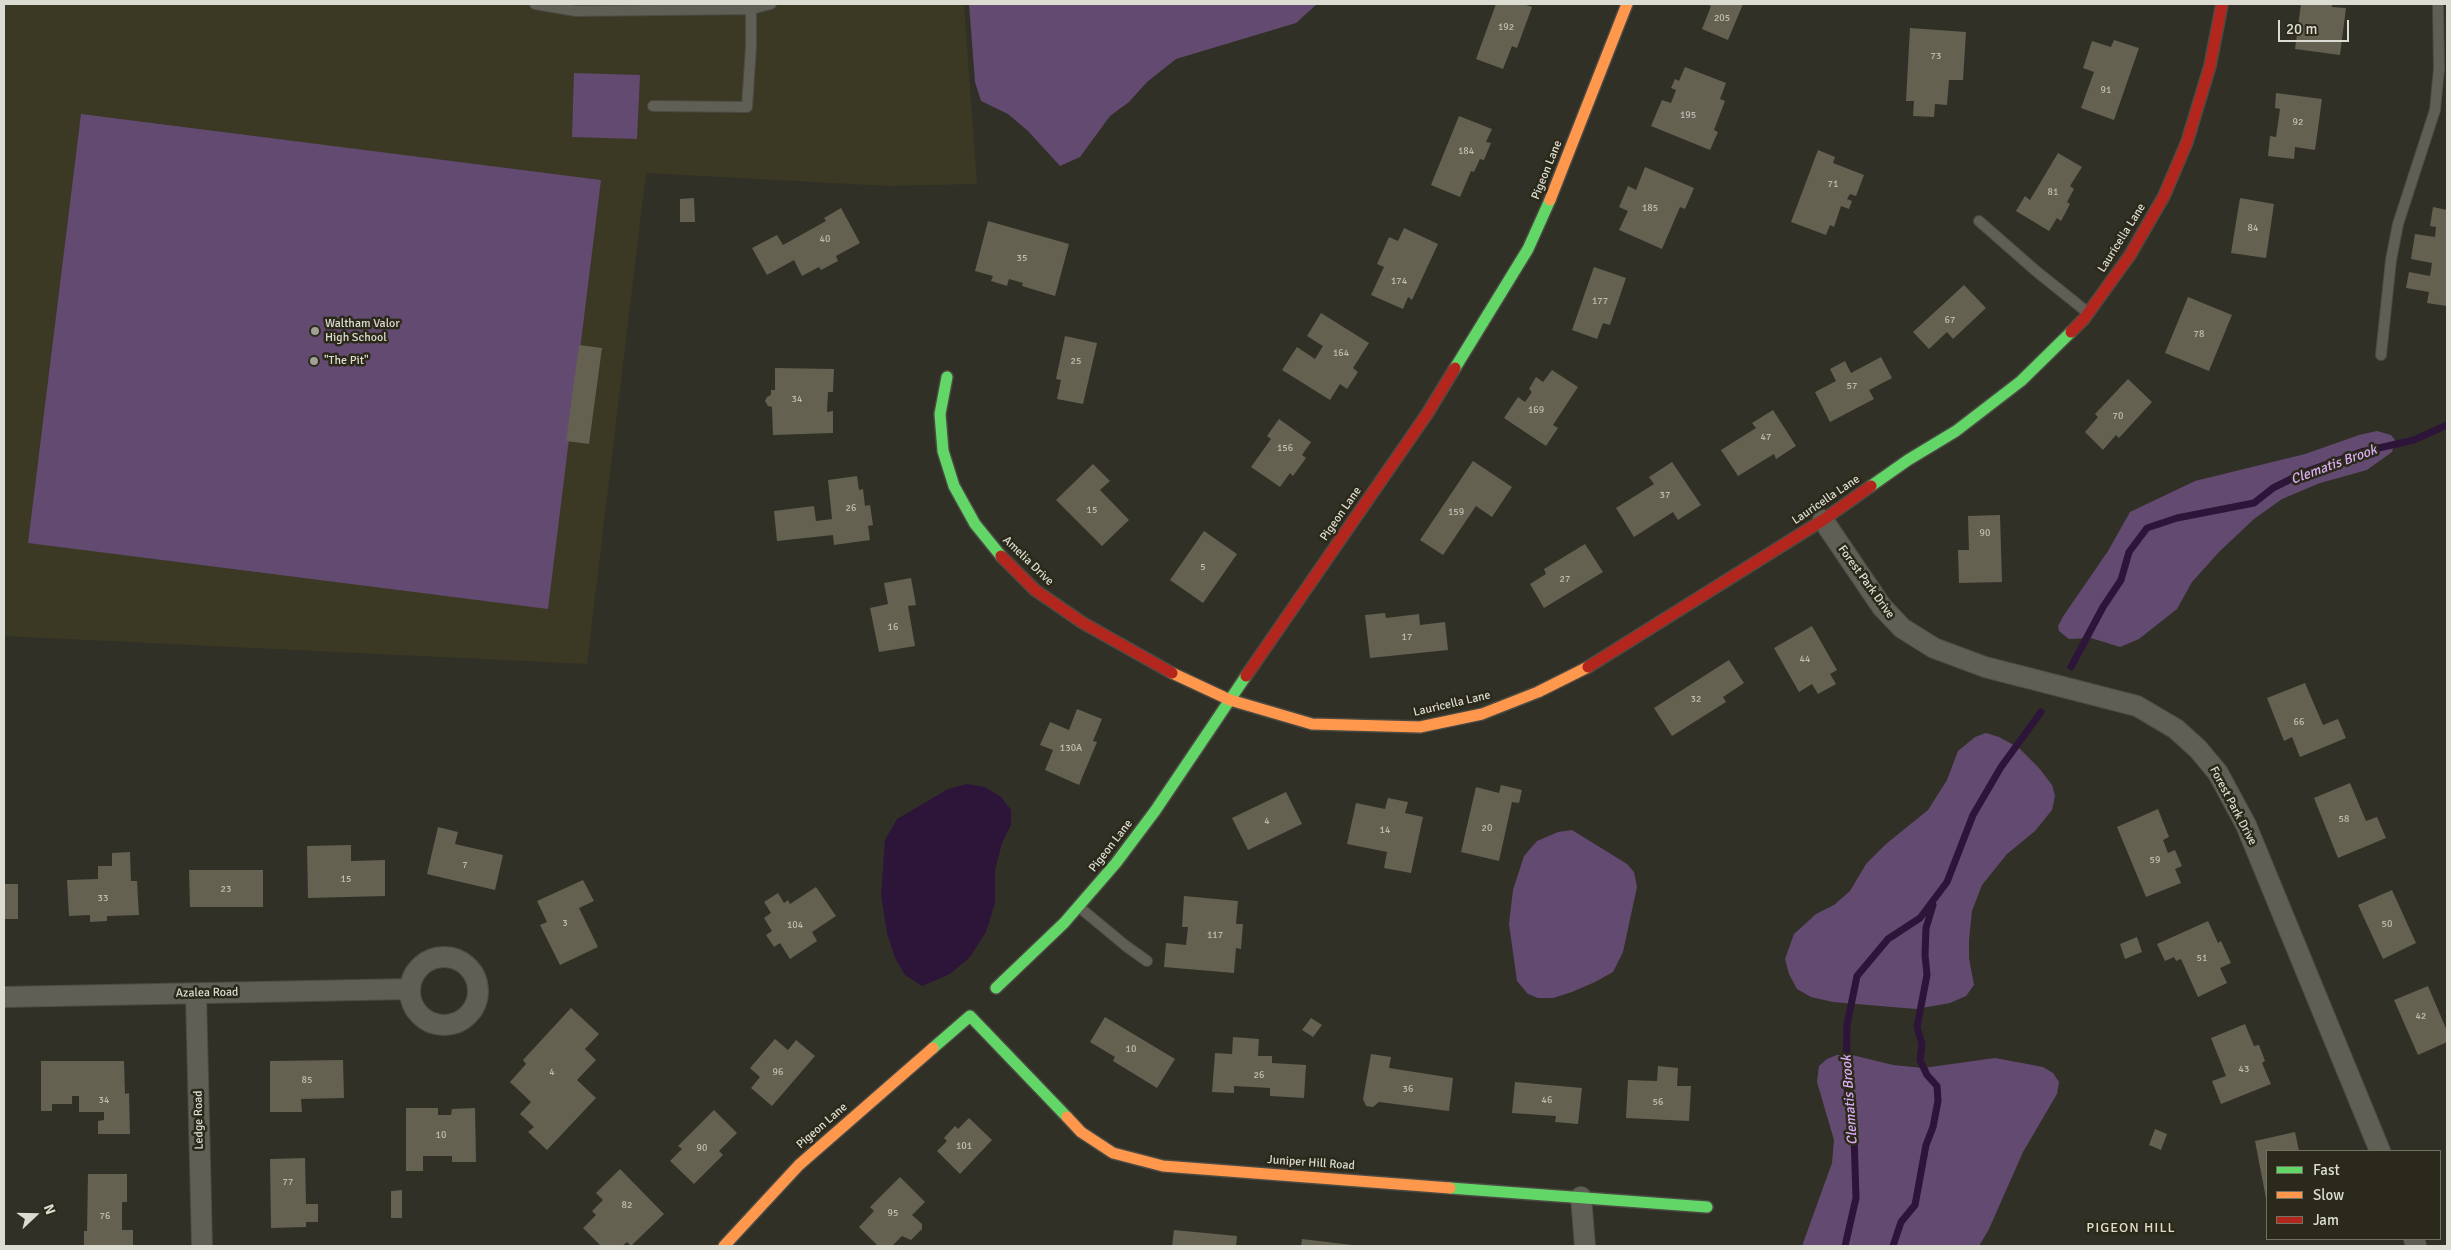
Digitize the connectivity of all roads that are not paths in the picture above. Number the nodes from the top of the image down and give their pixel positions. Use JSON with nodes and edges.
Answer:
{"nodes":[{"id":1,"x":535,"y":4,"type":"edge"},
{"id":2,"x":771,"y":4,"type":"edge"},
{"id":3,"x":1627,"y":4,"type":"edge"},
{"id":4,"x":2222,"y":4,"type":"edge"},
{"id":5,"x":2438,"y":4,"type":"edge"},
{"id":6,"x":606,"y":7,"type":"edge"},
{"id":7,"x":751,"y":9,"type":"junction"},
{"id":8,"x":653,"y":106,"type":"dead end"},
{"id":9,"x":1979,"y":221,"type":"dead end"},
{"id":10,"x":2088,"y":313,"type":"junction"},
{"id":11,"x":2381,"y":355,"type":"dead end"},
{"id":12,"x":947,"y":377,"type":"dead end"},
{"id":13,"x":1823,"y":520,"type":"junction"},
{"id":14,"x":1230,"y":700,"type":"junction"},
{"id":15,"x":1078,"y":906,"type":"junction"},
{"id":16,"x":1147,"y":961,"type":"dead end"},
{"id":17,"x":996,"y":988,"type":"dead end"},
{"id":18,"x":410,"y":989,"type":"dead end"},
{"id":19,"x":196,"y":994,"type":"junction"},
{"id":20,"x":4,"y":997,"type":"edge"},
{"id":21,"x":970,"y":1016,"type":"joint"},
{"id":22,"x":2380,"y":1150,"type":"edge"},
{"id":23,"x":1581,"y":1197,"type":"junction"},
{"id":24,"x":1707,"y":1207,"type":"dead end"},
{"id":25,"x":202,"y":1246,"type":"edge"},
{"id":26,"x":724,"y":1246,"type":"edge"},
{"id":27,"x":1585,"y":1246,"type":"edge"}],
"edges":[{"from":1,"to":6,"type":"lane"},
{"from":2,"to":7,"type":"lane"},
{"from":3,"to":14,"type":"street","name":"Pigeon Lane"},
{"from":4,"to":10,"type":"street","name":"Lauricella Lane"},
{"from":5,"to":11,"type":"lane"},
{"from":6,"to":7,"type":"lane"},
{"from":7,"to":8,"type":"lane"},
{"from":9,"to":10,"type":"lane"},
{"from":10,"to":13,"type":"street","name":"Lauricella Lane"},
{"from":12,"to":14,"type":"street","name":"Amelia Drive"},
{"from":13,"to":14,"type":"street","name":"Lauricella Lane"},
{"from":13,"to":22,"type":"street","name":"Forest Park Drive"},
{"from":14,"to":15,"type":"street","name":"Pigeon Lane"},
{"from":15,"to":16,"type":"lane"},
{"from":15,"to":17,"type":"street","name":"Pigeon Lane"},
{"from":18,"to":19,"type":"street","name":"Azalea Road"},
{"from":19,"to":20,"type":"street","name":"Azalea Road"},
{"from":19,"to":25,"type":"street","name":"Ledge Road"},
{"from":21,"to":23,"type":"street","name":"Juniper Hill Road"},
{"from":21,"to":26,"type":"street","name":"Pigeon Lane"},
{"from":23,"to":24,"type":"street","name":"Juniper Hill Road"},
{"from":23,"to":27,"type":"street"}]}
